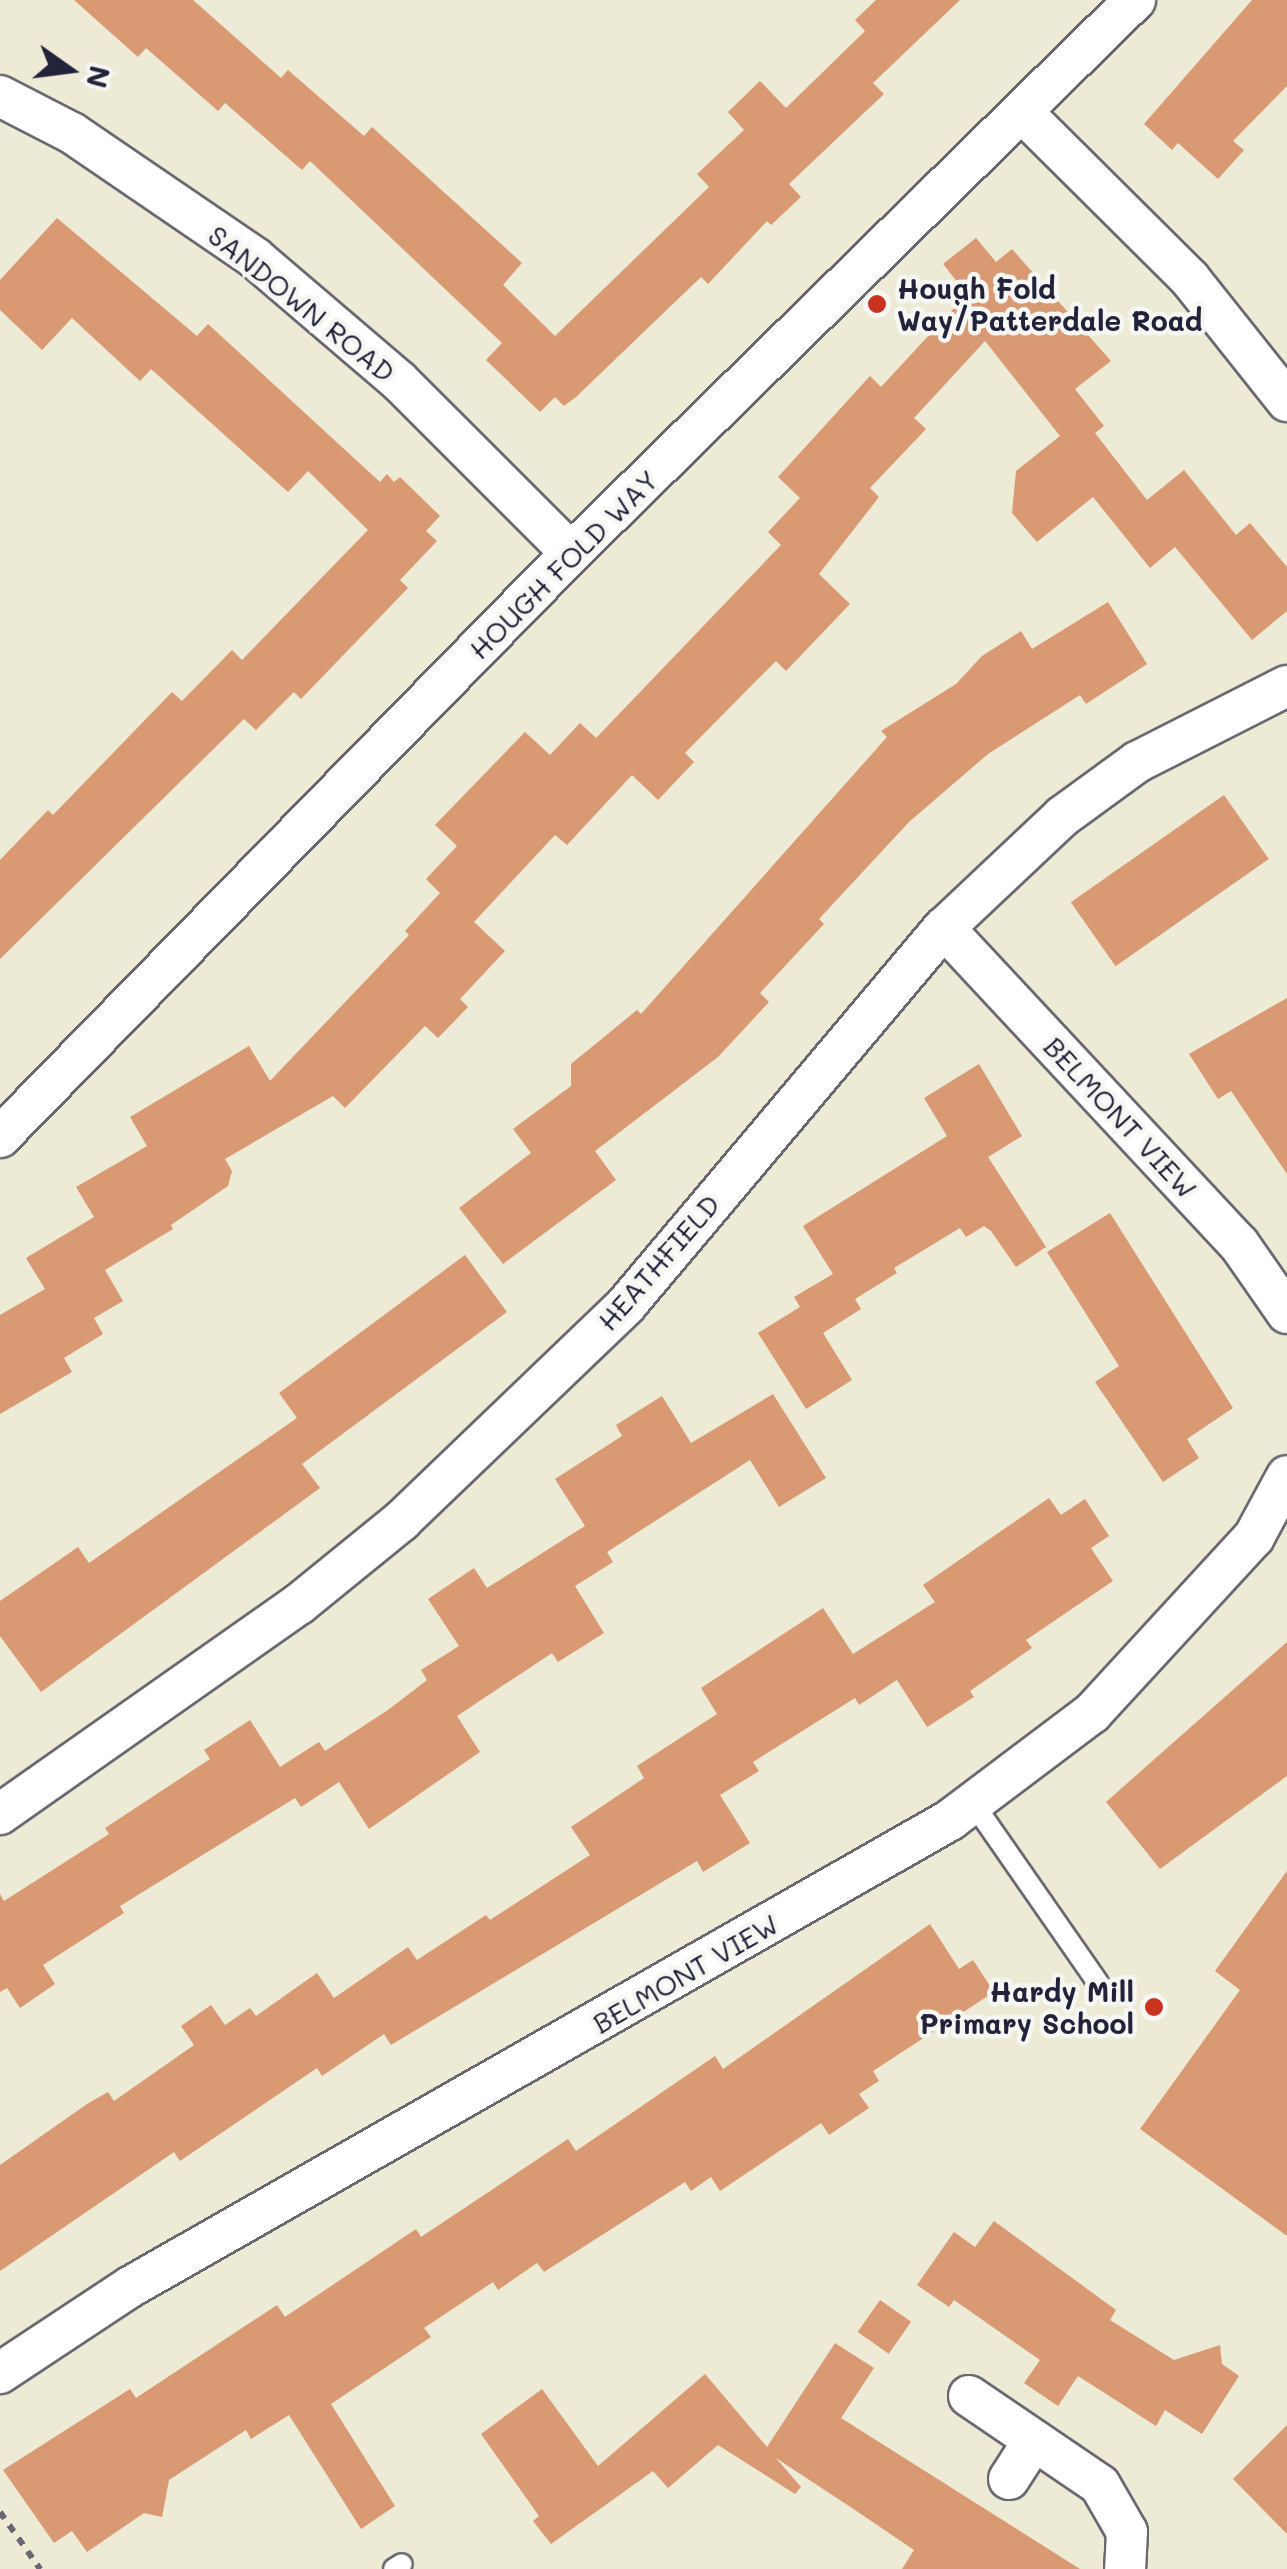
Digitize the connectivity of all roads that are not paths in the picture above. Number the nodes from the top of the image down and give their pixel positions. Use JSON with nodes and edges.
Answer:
{"nodes":[{"id":1,"x":1135,"y":0,"type":"edge"},
{"id":2,"x":0,"y":96,"type":"edge"},
{"id":3,"x":1022,"y":112,"type":"junction"},
{"id":4,"x":1287,"y":401,"type":"edge"},
{"id":5,"x":571,"y":553,"type":"junction"},
{"id":6,"x":1287,"y":686,"type":"edge"},
{"id":7,"x":944,"y":928,"type":"junction"},
{"id":8,"x":0,"y":1137,"type":"edge"},
{"id":9,"x":1287,"y":1312,"type":"edge"},
{"id":10,"x":1287,"y":1476,"type":"edge"},
{"id":11,"x":973,"y":1803,"type":"junction"},
{"id":12,"x":0,"y":1814,"type":"edge"},
{"id":13,"x":1098,"y":1983,"type":"dead end"},
{"id":14,"x":0,"y":2372,"type":"edge"},
{"id":15,"x":970,"y":2396,"type":"dead end"},
{"id":16,"x":1034,"y":2440,"type":"junction"},
{"id":17,"x":1008,"y":2478,"type":"dead end"},
{"id":18,"x":1125,"y":2569,"type":"edge"}],
"edges":[{"from":1,"to":3,"type":"street","name":"HOUGH FOLD WAY"},
{"from":2,"to":5,"type":"street","name":"SANDOWN ROAD"},
{"from":3,"to":4,"type":"street"},
{"from":3,"to":5,"type":"street","name":"HOUGH FOLD WAY"},
{"from":5,"to":8,"type":"street","name":"HOUGH FOLD WAY"},
{"from":6,"to":7,"type":"street","name":"HEATHFIELD"},
{"from":7,"to":9,"type":"street","name":"BELMONT VIEW"},
{"from":7,"to":12,"type":"street","name":"HEATHFIELD"},
{"from":10,"to":11,"type":"street","name":"BELMONT VIEW"},
{"from":11,"to":13,"type":"lane"},
{"from":11,"to":14,"type":"street","name":"BELMONT VIEW"},
{"from":15,"to":16,"type":"street"},
{"from":16,"to":17,"type":"street"},
{"from":16,"to":18,"type":"street"}]}
